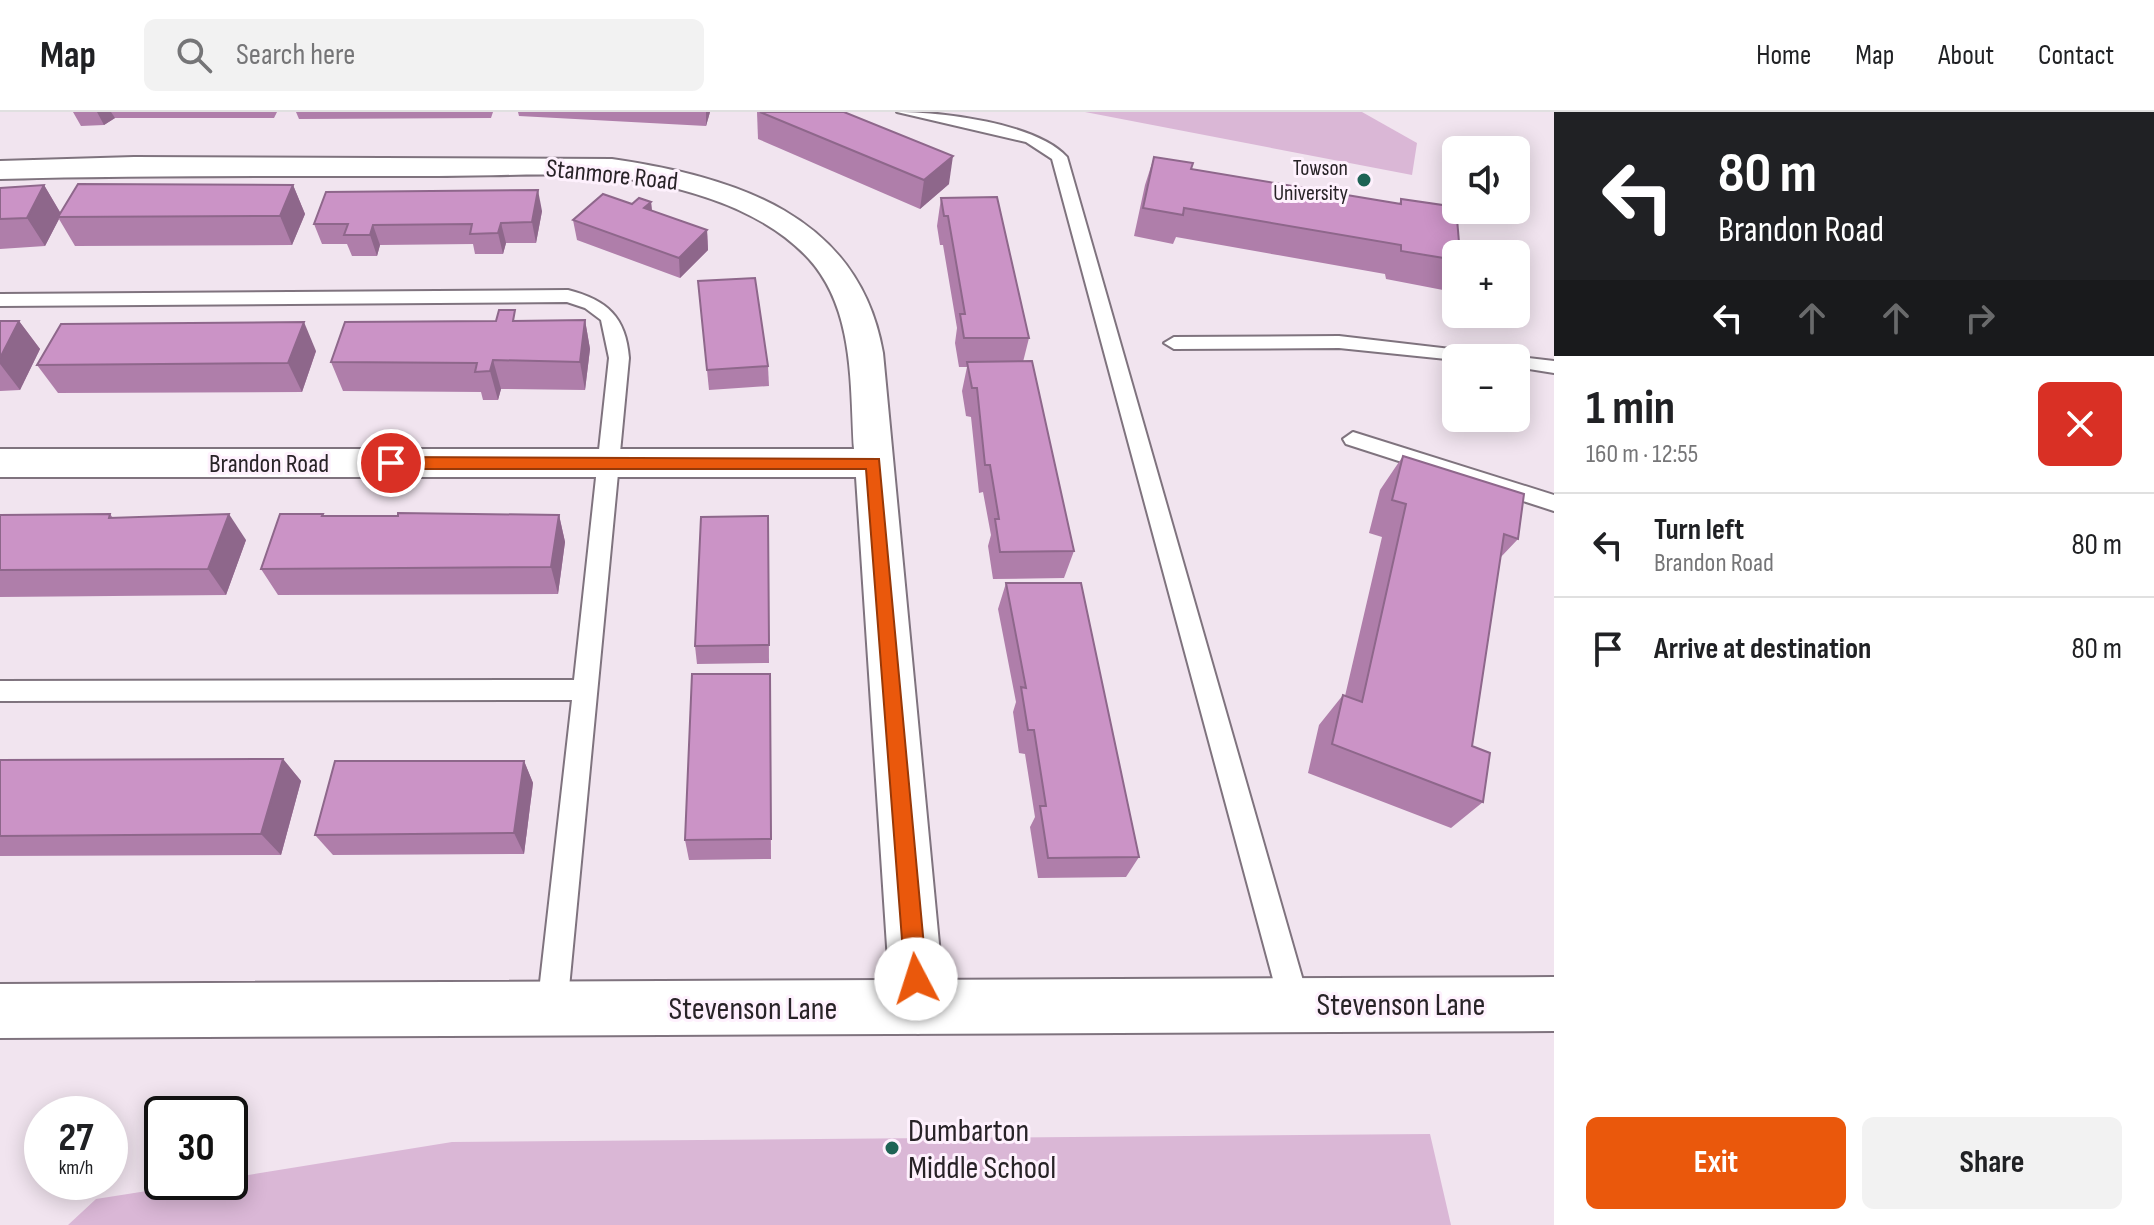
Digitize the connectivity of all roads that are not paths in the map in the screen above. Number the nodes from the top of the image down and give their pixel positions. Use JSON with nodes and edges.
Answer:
{"nodes":[{"id":1,"x":905,"y":112,"type":"edge"},
{"id":2,"x":0,"y":170,"type":"edge"},
{"id":3,"x":0,"y":300,"type":"edge"},
{"id":4,"x":1174,"y":343,"type":"dead end"},
{"id":5,"x":1442,"y":350,"type":"edge"},
{"id":6,"x":1530,"y":363,"type":"edge"},
{"id":7,"x":1554,"y":367,"type":"edge"},
{"id":8,"x":1353,"y":439,"type":"dead end"},
{"id":9,"x":0,"y":463,"type":"edge"},
{"id":10,"x":609,"y":463,"type":"junction"},
{"id":11,"x":874,"y":463,"type":"junction"},
{"id":12,"x":1554,"y":503,"type":"edge"},
{"id":13,"x":584,"y":690,"type":"junction"},
{"id":14,"x":0,"y":691,"type":"edge"},
{"id":15,"x":1554,"y":1004,"type":"edge"},
{"id":16,"x":1295,"y":1005,"type":"junction"},
{"id":17,"x":918,"y":1007,"type":"junction"},
{"id":18,"x":552,"y":1009,"type":"junction"},
{"id":19,"x":0,"y":1011,"type":"edge"}],
"edges":[{"from":1,"to":16,"type":"lane"},
{"from":2,"to":11,"type":"street","name":"Stanmore Road"},
{"from":3,"to":10,"type":"lane"},
{"from":4,"to":5,"type":"lane"},
{"from":6,"to":7,"type":"lane"},
{"from":8,"to":12,"type":"lane"},
{"from":9,"to":10,"type":"street","name":"Brandon Road"},
{"from":10,"to":11,"type":"street","name":"Brandon Road"},
{"from":10,"to":13,"type":"lane"},
{"from":11,"to":17,"type":"street","name":"Stanmore Road"},
{"from":13,"to":14,"type":"lane"},
{"from":13,"to":18,"type":"lane"},
{"from":15,"to":16,"type":"street","name":"Stevenson Lane"},
{"from":16,"to":17,"type":"street","name":"Stevenson Lane"},
{"from":17,"to":18,"type":"street","name":"Stevenson Lane"},
{"from":18,"to":19,"type":"street","name":"Stevenson Lane"}]}
